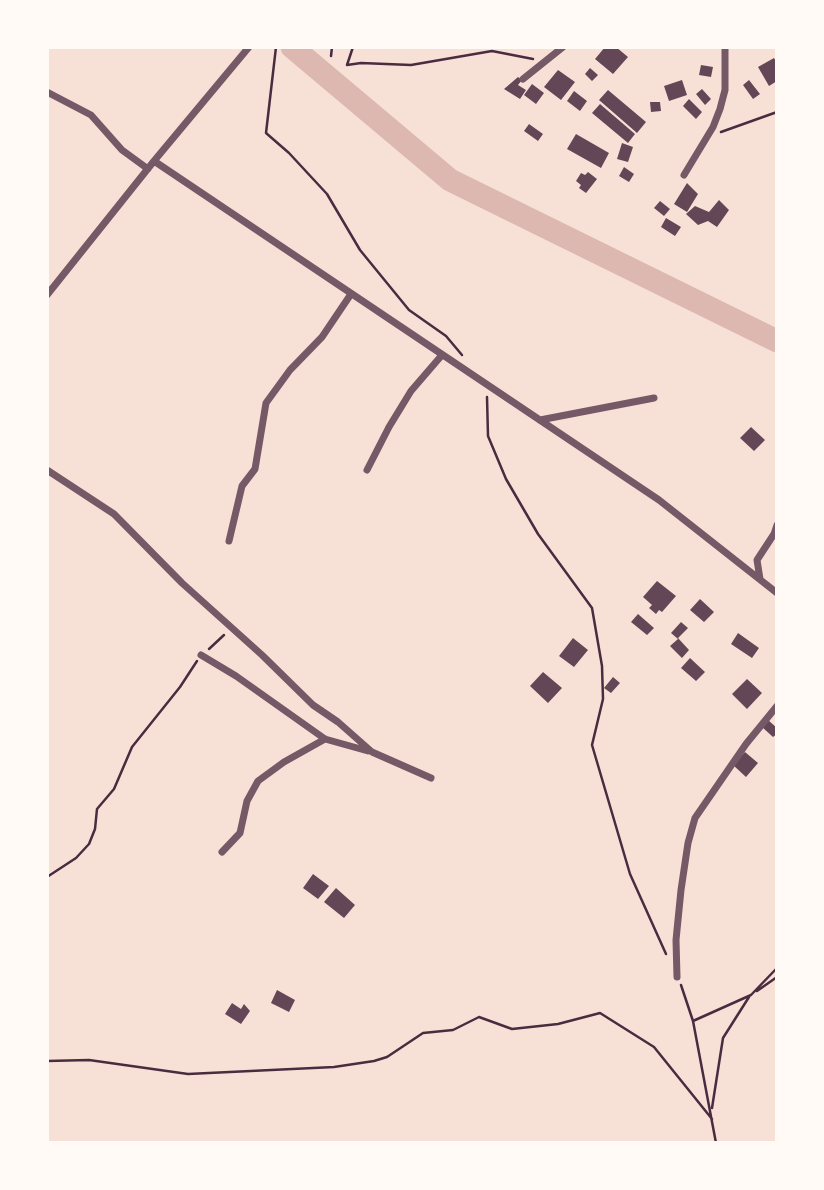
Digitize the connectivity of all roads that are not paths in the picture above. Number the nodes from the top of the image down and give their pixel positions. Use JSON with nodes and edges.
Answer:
{"nodes":[{"id":1,"x":249,"y":47,"type":"edge"},
{"id":2,"x":563,"y":47,"type":"edge"},
{"id":3,"x":725,"y":47,"type":"edge"},
{"id":4,"x":523,"y":79,"type":"dead end"},
{"id":5,"x":47,"y":92,"type":"edge"},
{"id":6,"x":154,"y":161,"type":"junction"},
{"id":7,"x":148,"y":169,"type":"junction"},
{"id":8,"x":684,"y":176,"type":"dead end"},
{"id":9,"x":351,"y":294,"type":"junction"},
{"id":10,"x":47,"y":295,"type":"edge"},
{"id":11,"x":442,"y":355,"type":"junction"},
{"id":12,"x":654,"y":398,"type":"dead end"},
{"id":13,"x":540,"y":420,"type":"junction"},
{"id":14,"x":47,"y":470,"type":"edge"},
{"id":15,"x":367,"y":470,"type":"dead end"},
{"id":16,"x":777,"y":525,"type":"edge"},
{"id":17,"x":229,"y":541,"type":"dead end"},
{"id":18,"x":761,"y":580,"type":"junction"},
{"id":19,"x":777,"y":593,"type":"edge"},
{"id":20,"x":201,"y":655,"type":"road end"},
{"id":21,"x":777,"y":706,"type":"edge"},
{"id":22,"x":325,"y":739,"type":"junction"},
{"id":23,"x":372,"y":752,"type":"junction"},
{"id":24,"x":431,"y":778,"type":"dead end"},
{"id":25,"x":222,"y":852,"type":"dead end"},
{"id":26,"x":677,"y":977,"type":"road end"}],
"edges":[{"from":1,"to":6,"type":"street"},
{"from":2,"to":4,"type":"street"},
{"from":3,"to":8,"type":"street"},
{"from":5,"to":7,"type":"street"},
{"from":6,"to":7,"type":"street"},
{"from":6,"to":9,"type":"street"},
{"from":7,"to":10,"type":"street"},
{"from":9,"to":11,"type":"street"},
{"from":9,"to":17,"type":"street"},
{"from":11,"to":13,"type":"street"},
{"from":11,"to":15,"type":"street"},
{"from":12,"to":13,"type":"street"},
{"from":13,"to":18,"type":"street"},
{"from":14,"to":23,"type":"street"},
{"from":16,"to":18,"type":"street"},
{"from":18,"to":19,"type":"street"},
{"from":20,"to":22,"type":"street"},
{"from":21,"to":26,"type":"street"},
{"from":22,"to":23,"type":"street"},
{"from":22,"to":25,"type":"street"},
{"from":23,"to":24,"type":"street"}]}
